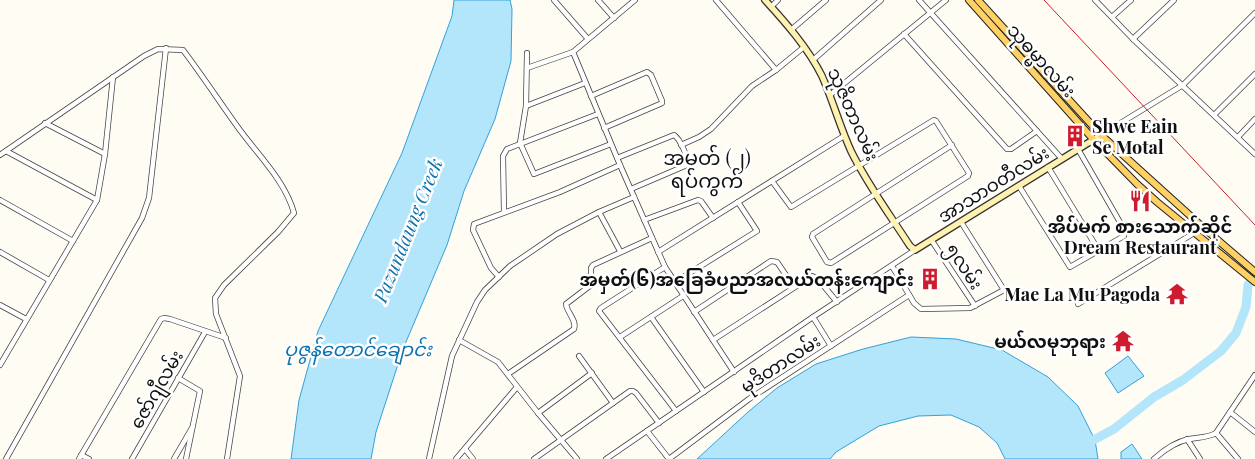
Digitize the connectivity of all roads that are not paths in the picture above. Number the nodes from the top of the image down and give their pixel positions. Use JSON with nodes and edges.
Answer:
{"nodes":[{"id":1,"x":554,"y":0,"type":"edge"},
{"id":2,"x":598,"y":0,"type":"edge"},
{"id":3,"x":635,"y":0,"type":"edge"},
{"id":4,"x":716,"y":0,"type":"edge"},
{"id":5,"x":764,"y":0,"type":"edge"},
{"id":6,"x":778,"y":0,"type":"edge"},
{"id":7,"x":826,"y":0,"type":"edge"},
{"id":8,"x":881,"y":0,"type":"edge"},
{"id":9,"x":920,"y":0,"type":"edge"},
{"id":10,"x":946,"y":0,"type":"edge"},
{"id":11,"x":969,"y":0,"type":"edge"},
{"id":12,"x":978,"y":0,"type":"edge"},
{"id":13,"x":1095,"y":0,"type":"edge"},
{"id":14,"x":1131,"y":0,"type":"edge"},
{"id":15,"x":1174,"y":0,"type":"edge"},
{"id":16,"x":771,"y":6,"type":"junction"},
{"id":17,"x":930,"y":13,"type":"junction"},
{"id":18,"x":1255,"y":13,"type":"edge"},
{"id":19,"x":1112,"y":17,"type":"junction"},
{"id":20,"x":614,"y":18,"type":"junction"},
{"id":21,"x":791,"y":30,"type":"junction"},
{"id":22,"x":904,"y":34,"type":"junction"},
{"id":23,"x":588,"y":39,"type":"junction"},
{"id":24,"x":1133,"y":39,"type":"junction"},
{"id":25,"x":804,"y":47,"type":"junction"},
{"id":26,"x":166,"y":48,"type":"junction"},
{"id":27,"x":573,"y":52,"type":"junction"},
{"id":28,"x":527,"y":53,"type":"dead end"},
{"id":29,"x":813,"y":60,"type":"junction"},
{"id":30,"x":527,"y":68,"type":"junction"},
{"id":31,"x":776,"y":70,"type":"junction"},
{"id":32,"x":1255,"y":74,"type":"edge"},
{"id":33,"x":113,"y":77,"type":"junction"},
{"id":34,"x":585,"y":83,"type":"junction"},
{"id":35,"x":1183,"y":85,"type":"junction"},
{"id":36,"x":830,"y":95,"type":"junction"},
{"id":37,"x":591,"y":96,"type":"junction"},
{"id":38,"x":526,"y":106,"type":"junction"},
{"id":39,"x":598,"y":114,"type":"junction"},
{"id":40,"x":1214,"y":115,"type":"junction"},
{"id":41,"x":1255,"y":119,"type":"edge"},
{"id":42,"x":46,"y":123,"type":"junction"},
{"id":43,"x":604,"y":128,"type":"junction"},
{"id":44,"x":1037,"y":130,"type":"junction"},
{"id":45,"x":1101,"y":135,"type":"junction"},
{"id":46,"x":844,"y":136,"type":"junction"},
{"id":47,"x":1238,"y":137,"type":"junction"},
{"id":48,"x":1094,"y":139,"type":"junction"},
{"id":49,"x":520,"y":143,"type":"junction"},
{"id":50,"x":611,"y":144,"type":"junction"},
{"id":51,"x":681,"y":145,"type":"junction"},
{"id":52,"x":952,"y":145,"type":"junction"},
{"id":53,"x":1078,"y":149,"type":"junction"},
{"id":54,"x":6,"y":151,"type":"junction"},
{"id":55,"x":105,"y":154,"type":"junction"},
{"id":56,"x":1255,"y":154,"type":"edge"},
{"id":57,"x":0,"y":155,"type":"edge"},
{"id":58,"x":617,"y":158,"type":"junction"},
{"id":59,"x":1062,"y":158,"type":"junction"},
{"id":60,"x":858,"y":165,"type":"junction"},
{"id":61,"x":620,"y":166,"type":"junction"},
{"id":62,"x":1048,"y":167,"type":"junction"},
{"id":63,"x":772,"y":181,"type":"junction"},
{"id":64,"x":1019,"y":186,"type":"junction"},
{"id":65,"x":631,"y":189,"type":"junction"},
{"id":66,"x":876,"y":194,"type":"junction"},
{"id":67,"x":634,"y":197,"type":"junction"},
{"id":68,"x":0,"y":200,"type":"edge"},
{"id":69,"x":97,"y":200,"type":"junction"},
{"id":70,"x":738,"y":202,"type":"junction"},
{"id":71,"x":504,"y":212,"type":"junction"},
{"id":72,"x":599,"y":212,"type":"junction"},
{"id":73,"x":713,"y":218,"type":"junction"},
{"id":74,"x":644,"y":220,"type":"junction"},
{"id":75,"x":894,"y":222,"type":"junction"},
{"id":76,"x":961,"y":222,"type":"junction"},
{"id":77,"x":1194,"y":233,"type":"junction"},
{"id":78,"x":652,"y":238,"type":"junction"},
{"id":79,"x":932,"y":240,"type":"junction"},
{"id":80,"x":73,"y":241,"type":"junction"},
{"id":81,"x":913,"y":248,"type":"junction"},
{"id":82,"x":1099,"y":251,"type":"junction"},
{"id":83,"x":0,"y":252,"type":"edge"},
{"id":84,"x":620,"y":252,"type":"junction"},
{"id":85,"x":658,"y":252,"type":"junction"},
{"id":86,"x":892,"y":266,"type":"junction"},
{"id":87,"x":665,"y":267,"type":"junction"},
{"id":88,"x":1253,"y":270,"type":"edge"},
{"id":89,"x":499,"y":277,"type":"junction"},
{"id":90,"x":49,"y":280,"type":"junction"},
{"id":91,"x":675,"y":282,"type":"junction"},
{"id":92,"x":1255,"y":282,"type":"edge"},
{"id":93,"x":794,"y":287,"type":"junction"},
{"id":94,"x":909,"y":295,"type":"junction"},
{"id":95,"x":683,"y":296,"type":"junction"},
{"id":96,"x":836,"y":302,"type":"junction"},
{"id":97,"x":0,"y":304,"type":"edge"},
{"id":98,"x":1078,"y":304,"type":"dead end"},
{"id":99,"x":975,"y":306,"type":"junction"},
{"id":100,"x":694,"y":312,"type":"junction"},
{"id":101,"x":651,"y":317,"type":"junction"},
{"id":102,"x":813,"y":317,"type":"junction"},
{"id":103,"x":26,"y":319,"type":"junction"},
{"id":104,"x":205,"y":332,"type":"junction"},
{"id":105,"x":620,"y":337,"type":"junction"},
{"id":106,"x":226,"y":338,"type":"junction"},
{"id":107,"x":459,"y":340,"type":"junction"},
{"id":108,"x":713,"y":340,"type":"junction"},
{"id":109,"x":831,"y":346,"type":"junction"},
{"id":110,"x":579,"y":356,"type":"dead end"},
{"id":111,"x":1,"y":359,"type":"edge"},
{"id":112,"x":0,"y":365,"type":"edge"},
{"id":113,"x":734,"y":372,"type":"junction"},
{"id":114,"x":508,"y":374,"type":"junction"},
{"id":115,"x":592,"y":374,"type":"junction"},
{"id":116,"x":1255,"y":375,"type":"edge"},
{"id":117,"x":178,"y":378,"type":"junction"},
{"id":118,"x":517,"y":387,"type":"junction"},
{"id":119,"x":704,"y":392,"type":"junction"},
{"id":120,"x":613,"y":403,"type":"junction"},
{"id":121,"x":676,"y":411,"type":"junction"},
{"id":122,"x":1230,"y":412,"type":"junction"},
{"id":123,"x":538,"y":413,"type":"junction"},
{"id":124,"x":194,"y":423,"type":"junction"},
{"id":125,"x":659,"y":423,"type":"junction"},
{"id":126,"x":647,"y":431,"type":"junction"},
{"id":127,"x":1255,"y":432,"type":"edge"},
{"id":128,"x":1216,"y":433,"type":"junction"},
{"id":129,"x":1187,"y":439,"type":"junction"},
{"id":130,"x":561,"y":440,"type":"junction"},
{"id":131,"x":465,"y":449,"type":"junction"},
{"id":132,"x":80,"y":457,"type":"edge"},
{"id":133,"x":610,"y":458,"type":"edge"},
{"id":134,"x":6,"y":459,"type":"edge"},
{"id":135,"x":89,"y":459,"type":"edge"},
{"id":136,"x":132,"y":459,"type":"edge"},
{"id":137,"x":174,"y":459,"type":"edge"},
{"id":138,"x":186,"y":459,"type":"edge"},
{"id":139,"x":227,"y":459,"type":"edge"},
{"id":140,"x":429,"y":459,"type":"edge"},
{"id":141,"x":456,"y":459,"type":"edge"},
{"id":142,"x":473,"y":459,"type":"edge"},
{"id":143,"x":534,"y":459,"type":"edge"},
{"id":144,"x":577,"y":459,"type":"edge"},
{"id":145,"x":669,"y":459,"type":"edge"},
{"id":146,"x":1154,"y":459,"type":"edge"},
{"id":147,"x":1200,"y":459,"type":"edge"},
{"id":148,"x":1238,"y":459,"type":"edge"}],
"edges":[{"from":1,"to":23,"type":"street"},
{"from":2,"to":20,"type":"street"},
{"from":3,"to":20,"type":"street"},
{"from":4,"to":31,"type":"street"},
{"from":5,"to":16,"type":"main road","name":"သုဇိတာလမ်း"},
{"from":6,"to":16,"type":"street"},
{"from":7,"to":21,"type":"street"},
{"from":8,"to":29,"type":"street"},
{"from":9,"to":17,"type":"street"},
{"from":10,"to":17,"type":"street"},
{"from":11,"to":48,"type":"main road","name":"သုဓမ္မာလမ်း"},
{"from":12,"to":45,"type":"main road","name":"သုဓမ္မာလမ်း"},
{"from":13,"to":19,"type":"street"},
{"from":14,"to":19,"type":"street"},
{"from":15,"to":24,"type":"street"},
{"from":16,"to":21,"type":"main road","name":"သုဇိတာလမ်း"},
{"from":17,"to":22,"type":"street"},
{"from":17,"to":44,"type":"street"},
{"from":18,"to":35,"type":"street"},
{"from":19,"to":24,"type":"street"},
{"from":20,"to":23,"type":"street"},
{"from":21,"to":25,"type":"main road","name":"သုဇိတာလမ်း"},
{"from":22,"to":36,"type":"street"},
{"from":22,"to":44,"type":"street"},
{"from":23,"to":27,"type":"street"},
{"from":24,"to":35,"type":"street"},
{"from":25,"to":29,"type":"main road","name":"သုဇိတာလမ်း"},
{"from":25,"to":31,"type":"street"},
{"from":26,"to":33,"type":"street"},
{"from":26,"to":106,"type":"street"},
{"from":26,"to":134,"type":"street"},
{"from":27,"to":30,"type":"street"},
{"from":27,"to":34,"type":"street"},
{"from":28,"to":30,"type":"street"},
{"from":29,"to":36,"type":"main road","name":"သုဇိတာလမ်း"},
{"from":30,"to":38,"type":"street"},
{"from":31,"to":51,"type":"street"},
{"from":32,"to":40,"type":"street"},
{"from":33,"to":42,"type":"street"},
{"from":33,"to":55,"type":"street"},
{"from":34,"to":37,"type":"street"},
{"from":34,"to":38,"type":"street"},
{"from":35,"to":40,"type":"street"},
{"from":35,"to":45,"type":"street"},
{"from":36,"to":46,"type":"main road","name":"သုဇိတာလမ်း"},
{"from":37,"to":39,"type":"street"},
{"from":37,"to":43,"type":"street"},
{"from":38,"to":49,"type":"street"},
{"from":39,"to":43,"type":"street"},
{"from":39,"to":49,"type":"street"},
{"from":40,"to":47,"type":"street"},
{"from":41,"to":47,"type":"street"},
{"from":42,"to":54,"type":"street"},
{"from":42,"to":55,"type":"street"},
{"from":43,"to":50,"type":"street"},
{"from":44,"to":59,"type":"street"},
{"from":45,"to":48,"type":"main road","name":"အာသာဝတီလမ်း"},
{"from":45,"to":88,"type":"main road","name":"သုဓမ္မာလမ်း"},
{"from":46,"to":60,"type":"main road","name":"သုဇိတာလမ်း"},
{"from":46,"to":63,"type":"street"},
{"from":47,"to":56,"type":"street"},
{"from":48,"to":53,"type":"main road","name":"အာသာဝတီလမ်း"},
{"from":48,"to":77,"type":"main road","name":"သုဓမ္မာလမ်း"},
{"from":49,"to":50,"type":"street"},
{"from":49,"to":71,"type":"street"},
{"from":50,"to":58,"type":"street"},
{"from":51,"to":58,"type":"street"},
{"from":51,"to":65,"type":"street"},
{"from":52,"to":60,"type":"street"},
{"from":52,"to":66,"type":"street"},
{"from":52,"to":75,"type":"street"},
{"from":53,"to":59,"type":"main road","name":"အာသာဝတီလမ်း"},
{"from":53,"to":82,"type":"street"},
{"from":54,"to":57,"type":"street"},
{"from":54,"to":69,"type":"street"},
{"from":55,"to":69,"type":"street"},
{"from":58,"to":61,"type":"street"},
{"from":59,"to":62,"type":"main road","name":"အာသာဝတီလမ်း"},
{"from":60,"to":63,"type":"street"},
{"from":60,"to":66,"type":"main road","name":"သုဇိတာလမ်း"},
{"from":61,"to":65,"type":"street"},
{"from":61,"to":71,"type":"street"},
{"from":62,"to":64,"type":"main road","name":"အာသာဝတီလမ်း"},
{"from":62,"to":82,"type":"street"},
{"from":63,"to":70,"type":"street"},
{"from":64,"to":76,"type":"main road","name":"အာသာဝတီလမ်း"},
{"from":64,"to":82,"type":"street"},
{"from":65,"to":67,"type":"street"},
{"from":66,"to":75,"type":"main road","name":"သုဇိတာလမ်း"},
{"from":66,"to":75,"type":"street"},
{"from":67,"to":72,"type":"street"},
{"from":67,"to":74,"type":"street"},
{"from":68,"to":80,"type":"street"},
{"from":69,"to":80,"type":"street"},
{"from":70,"to":73,"type":"street"},
{"from":70,"to":91,"type":"street"},
{"from":71,"to":89,"type":"street"},
{"from":72,"to":84,"type":"street"},
{"from":72,"to":89,"type":"street"},
{"from":73,"to":74,"type":"street"},
{"from":73,"to":85,"type":"street"},
{"from":74,"to":78,"type":"street"},
{"from":75,"to":81,"type":"main road","name":"သုဇိတာလမ်း"},
{"from":76,"to":79,"type":"main road","name":"အာသာဝတီလမ်း"},
{"from":76,"to":99,"type":"street"},
{"from":77,"to":92,"type":"main road","name":"သုဓမ္မာလမ်း"},
{"from":77,"to":98,"type":"street"},
{"from":78,"to":84,"type":"street"},
{"from":78,"to":85,"type":"street"},
{"from":79,"to":81,"type":"main road","name":"အာသာဝတီလမ်း"},
{"from":79,"to":99,"type":"street","name":"၅လမ်း"},
{"from":80,"to":90,"type":"street"},
{"from":81,"to":86,"type":"street"},
{"from":83,"to":90,"type":"street"},
{"from":84,"to":114,"type":"street"},
{"from":85,"to":87,"type":"street"},
{"from":86,"to":94,"type":"street"},
{"from":86,"to":96,"type":"street"},
{"from":87,"to":91,"type":"street"},
{"from":87,"to":105,"type":"street"},
{"from":89,"to":107,"type":"street"},
{"from":90,"to":103,"type":"street"},
{"from":91,"to":95,"type":"street"},
{"from":93,"to":96,"type":"street"},
{"from":93,"to":100,"type":"street"},
{"from":93,"to":108,"type":"street"},
{"from":94,"to":99,"type":"street"},
{"from":94,"to":109,"type":"street","name":"မုဒိတာလမ်း"},
{"from":95,"to":100,"type":"street"},
{"from":95,"to":101,"type":"street"},
{"from":96,"to":102,"type":"street"},
{"from":97,"to":103,"type":"street"},
{"from":100,"to":108,"type":"street"},
{"from":101,"to":105,"type":"street"},
{"from":101,"to":119,"type":"street"},
{"from":102,"to":109,"type":"street"},
{"from":102,"to":113,"type":"street"},
{"from":103,"to":111,"type":"street"},
{"from":104,"to":106,"type":"street"},
{"from":104,"to":117,"type":"street","name":"ဇော်ဂျီလမ်း"},
{"from":104,"to":132,"type":"street"},
{"from":105,"to":121,"type":"street"},
{"from":106,"to":139,"type":"street"},
{"from":107,"to":114,"type":"street"},
{"from":107,"to":140,"type":"street"},
{"from":108,"to":113,"type":"street"},
{"from":109,"to":145,"type":"street","name":"မုဒိတာလမ်း"},
{"from":110,"to":115,"type":"street"},
{"from":111,"to":112,"type":"street"},
{"from":113,"to":119,"type":"street"},
{"from":114,"to":118,"type":"street"},
{"from":115,"to":120,"type":"street"},
{"from":115,"to":123,"type":"street"},
{"from":116,"to":122,"type":"street"},
{"from":117,"to":124,"type":"street"},
{"from":117,"to":136,"type":"street","name":"ဇော်ဂျီလမ်း"},
{"from":118,"to":123,"type":"street"},
{"from":118,"to":131,"type":"street"},
{"from":119,"to":121,"type":"street"},
{"from":120,"to":125,"type":"street"},
{"from":120,"to":130,"type":"street"},
{"from":121,"to":125,"type":"street"},
{"from":122,"to":127,"type":"street"},
{"from":122,"to":128,"type":"street"},
{"from":123,"to":130,"type":"street"},
{"from":124,"to":137,"type":"street"},
{"from":124,"to":138,"type":"street"},
{"from":125,"to":126,"type":"street"},
{"from":126,"to":133,"type":"street"},
{"from":126,"to":145,"type":"street"},
{"from":128,"to":129,"type":"street"},
{"from":128,"to":148,"type":"street"},
{"from":129,"to":146,"type":"street"},
{"from":129,"to":147,"type":"street"},
{"from":130,"to":143,"type":"street"},
{"from":130,"to":144,"type":"street"},
{"from":131,"to":141,"type":"street"},
{"from":131,"to":142,"type":"street"},
{"from":132,"to":135,"type":"street"}]}
